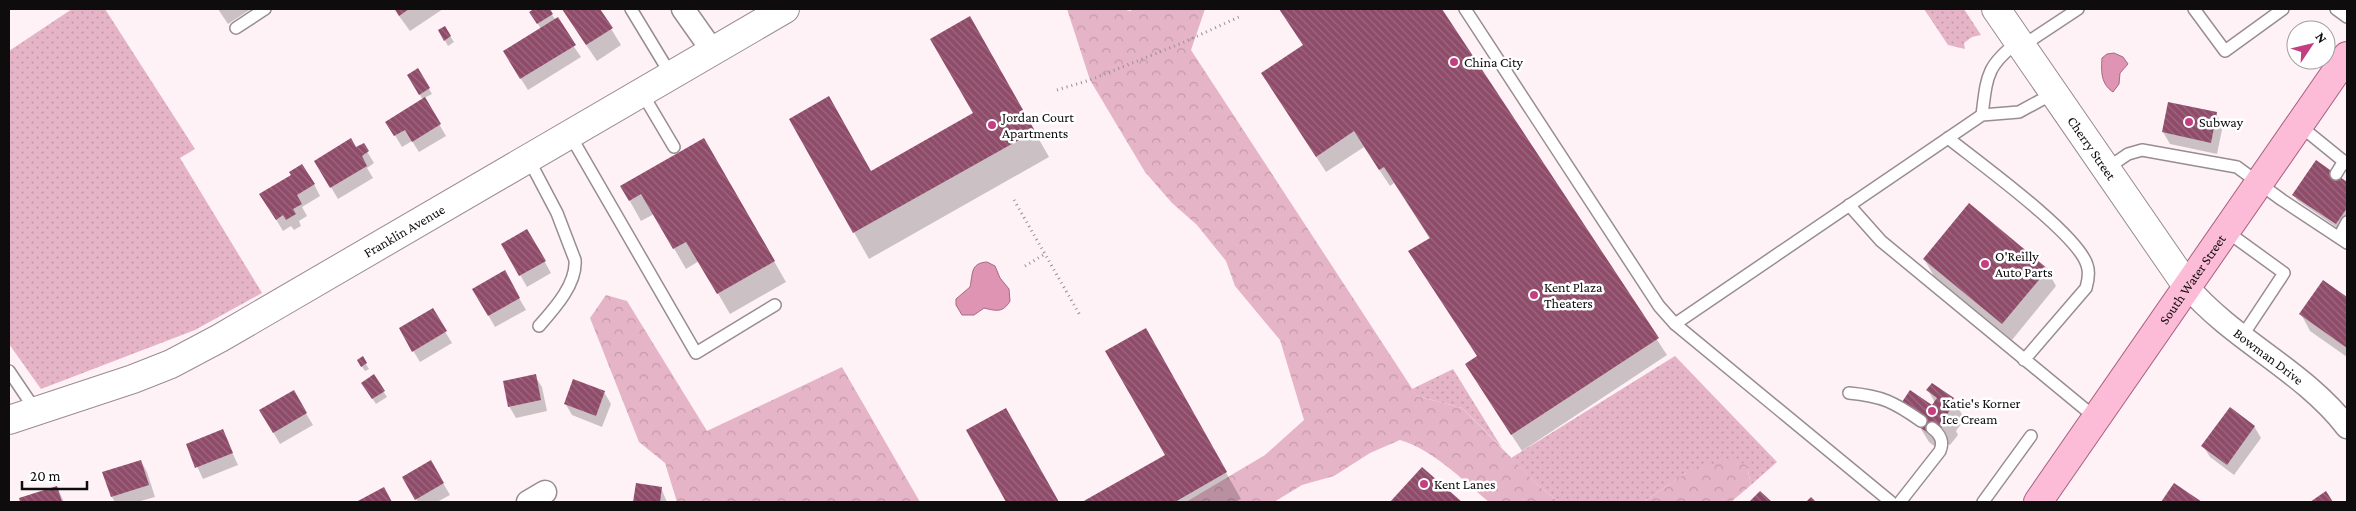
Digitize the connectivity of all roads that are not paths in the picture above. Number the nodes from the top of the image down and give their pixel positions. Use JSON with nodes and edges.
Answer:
{"nodes":[{"id":1,"x":265,"y":9,"type":"edge"},
{"id":2,"x":631,"y":9,"type":"edge"},
{"id":3,"x":683,"y":9,"type":"edge"},
{"id":4,"x":785,"y":9,"type":"edge"},
{"id":5,"x":1465,"y":9,"type":"edge"},
{"id":6,"x":1996,"y":9,"type":"edge"},
{"id":7,"x":2078,"y":9,"type":"edge"},
{"id":8,"x":2194,"y":9,"type":"edge"},
{"id":9,"x":2283,"y":9,"type":"edge"},
{"id":10,"x":2336,"y":9,"type":"edge"},
{"id":11,"x":2347,"y":17,"type":"edge"},
{"id":12,"x":236,"y":28,"type":"dead end"},
{"id":13,"x":2020,"y":44,"type":"junction"},
{"id":14,"x":712,"y":50,"type":"junction"},
{"id":15,"x":2347,"y":56,"type":"edge"},
{"id":16,"x":671,"y":75,"type":"junction"},
{"id":17,"x":642,"y":93,"type":"junction"},
{"id":18,"x":2054,"y":93,"type":"junction"},
{"id":19,"x":1982,"y":115,"type":"junction"},
{"id":20,"x":2299,"y":126,"type":"junction"},
{"id":21,"x":570,"y":135,"type":"junction"},
{"id":22,"x":1948,"y":138,"type":"junction"},
{"id":23,"x":674,"y":147,"type":"dead end"},
{"id":24,"x":528,"y":158,"type":"junction"},
{"id":25,"x":2346,"y":162,"type":"edge"},
{"id":26,"x":2106,"y":169,"type":"junction"},
{"id":27,"x":2336,"y":174,"type":"dead end"},
{"id":28,"x":2260,"y":182,"type":"junction"},
{"id":29,"x":1849,"y":205,"type":"junction"},
{"id":30,"x":2347,"y":222,"type":"edge"},
{"id":31,"x":2226,"y":231,"type":"junction"},
{"id":32,"x":2343,"y":240,"type":"edge"},
{"id":33,"x":2187,"y":286,"type":"junction"},
{"id":34,"x":776,"y":306,"type":"dead end"},
{"id":35,"x":1675,"y":324,"type":"junction"},
{"id":36,"x":539,"y":326,"type":"dead end"},
{"id":37,"x":2242,"y":335,"type":"junction"},
{"id":38,"x":2024,"y":360,"type":"junction"},
{"id":39,"x":9,"y":371,"type":"edge"},
{"id":40,"x":1849,"y":393,"type":"dead end"},
{"id":41,"x":36,"y":411,"type":"junction"},
{"id":42,"x":2097,"y":419,"type":"junction"},
{"id":43,"x":9,"y":420,"type":"edge"},
{"id":44,"x":1921,"y":421,"type":"dead end"},
{"id":45,"x":1932,"y":428,"type":"dead end"},
{"id":46,"x":2347,"y":428,"type":"edge"},
{"id":47,"x":2031,"y":436,"type":"dead end"},
{"id":48,"x":1891,"y":502,"type":"edge"},
{"id":49,"x":1900,"y":502,"type":"edge"},
{"id":50,"x":1982,"y":502,"type":"edge"},
{"id":51,"x":2038,"y":502,"type":"edge"}],
"edges":[{"from":1,"to":12,"type":"lane"},
{"from":2,"to":16,"type":"lane"},
{"from":3,"to":14,"type":"street"},
{"from":4,"to":14,"type":"street","name":"Franklin Avenue"},
{"from":5,"to":35,"type":"lane"},
{"from":6,"to":13,"type":"street","name":"Cherry Street"},
{"from":7,"to":13,"type":"lane"},
{"from":8,"to":9,"type":"lane"},
{"from":10,"to":11,"type":"lane"},
{"from":13,"to":18,"type":"street","name":"Cherry Street"},
{"from":13,"to":19,"type":"lane"},
{"from":14,"to":16,"type":"street","name":"Franklin Avenue"},
{"from":15,"to":20,"type":"main road","name":"South Water Street"},
{"from":16,"to":17,"type":"street","name":"Franklin Avenue"},
{"from":17,"to":21,"type":"street","name":"Franklin Avenue"},
{"from":17,"to":23,"type":"lane"},
{"from":18,"to":19,"type":"lane"},
{"from":18,"to":26,"type":"street","name":"Cherry Street"},
{"from":19,"to":22,"type":"lane"},
{"from":20,"to":25,"type":"lane"},
{"from":20,"to":28,"type":"main road","name":"South Water Street"},
{"from":21,"to":24,"type":"street","name":"Franklin Avenue"},
{"from":21,"to":34,"type":"lane"},
{"from":22,"to":29,"type":"lane"},
{"from":22,"to":38,"type":"lane"},
{"from":24,"to":36,"type":"lane"},
{"from":24,"to":41,"type":"street","name":"Franklin Avenue"},
{"from":25,"to":27,"type":"lane"},
{"from":26,"to":28,"type":"lane"},
{"from":26,"to":33,"type":"street","name":"Cherry Street"},
{"from":28,"to":31,"type":"main road","name":"South Water Street"},
{"from":28,"to":32,"type":"lane"},
{"from":29,"to":35,"type":"lane"},
{"from":29,"to":38,"type":"lane"},
{"from":30,"to":32,"type":"lane"},
{"from":31,"to":33,"type":"main road","name":"South Water Street"},
{"from":31,"to":37,"type":"lane"},
{"from":33,"to":37,"type":"street","name":"Bowman Drive"},
{"from":33,"to":42,"type":"main road","name":"South Water Street"},
{"from":35,"to":48,"type":"lane"},
{"from":37,"to":46,"type":"street","name":"Bowman Drive"},
{"from":38,"to":42,"type":"lane"},
{"from":39,"to":41,"type":"lane"},
{"from":40,"to":44,"type":"lane"},
{"from":41,"to":43,"type":"street","name":"Franklin Avenue"},
{"from":42,"to":51,"type":"main road","name":"South Water Street"},
{"from":45,"to":49,"type":"lane"},
{"from":47,"to":50,"type":"lane"}]}
